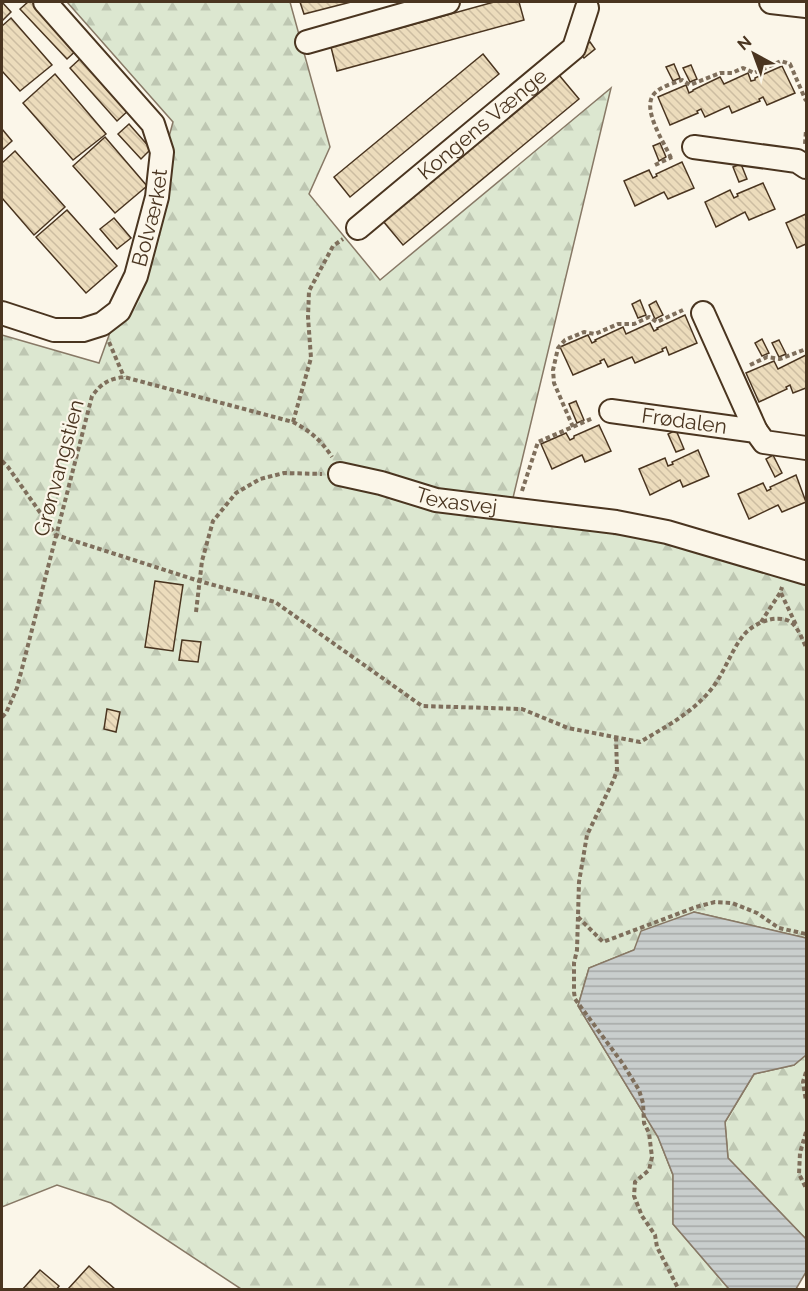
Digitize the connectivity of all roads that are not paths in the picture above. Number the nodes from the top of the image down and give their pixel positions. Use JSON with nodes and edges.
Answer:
{"nodes":[{"id":1,"x":45,"y":2,"type":"edge"},
{"id":2,"x":448,"y":2,"type":"edge"},
{"id":3,"x":771,"y":2,"type":"edge"},
{"id":4,"x":582,"y":4,"type":"edge"},
{"id":5,"x":807,"y":6,"type":"edge"},
{"id":6,"x":307,"y":42,"type":"dead end"},
{"id":7,"x":694,"y":147,"type":"dead end"},
{"id":8,"x":807,"y":167,"type":"edge"},
{"id":9,"x":358,"y":228,"type":"road end"},
{"id":10,"x":2,"y":313,"type":"edge"},
{"id":11,"x":703,"y":313,"type":"road end"},
{"id":12,"x":611,"y":411,"type":"road end"},
{"id":13,"x":756,"y":431,"type":"junction"},
{"id":14,"x":807,"y":448,"type":"edge"},
{"id":15,"x":340,"y":474,"type":"road end"},
{"id":16,"x":797,"y":570,"type":"edge"}],
"edges":[{"from":1,"to":10,"type":"street","name":"Bolværket"},
{"from":2,"to":6,"type":"street"},
{"from":3,"to":5,"type":"street"},
{"from":4,"to":9,"type":"street","name":"Kongens Vænge"},
{"from":7,"to":8,"type":"street"},
{"from":11,"to":13,"type":"street","name":"Frødalen"},
{"from":12,"to":13,"type":"street","name":"Frødalen"},
{"from":13,"to":14,"type":"street","name":"Frødalen"},
{"from":15,"to":16,"type":"street","name":"Texasvej"}]}
